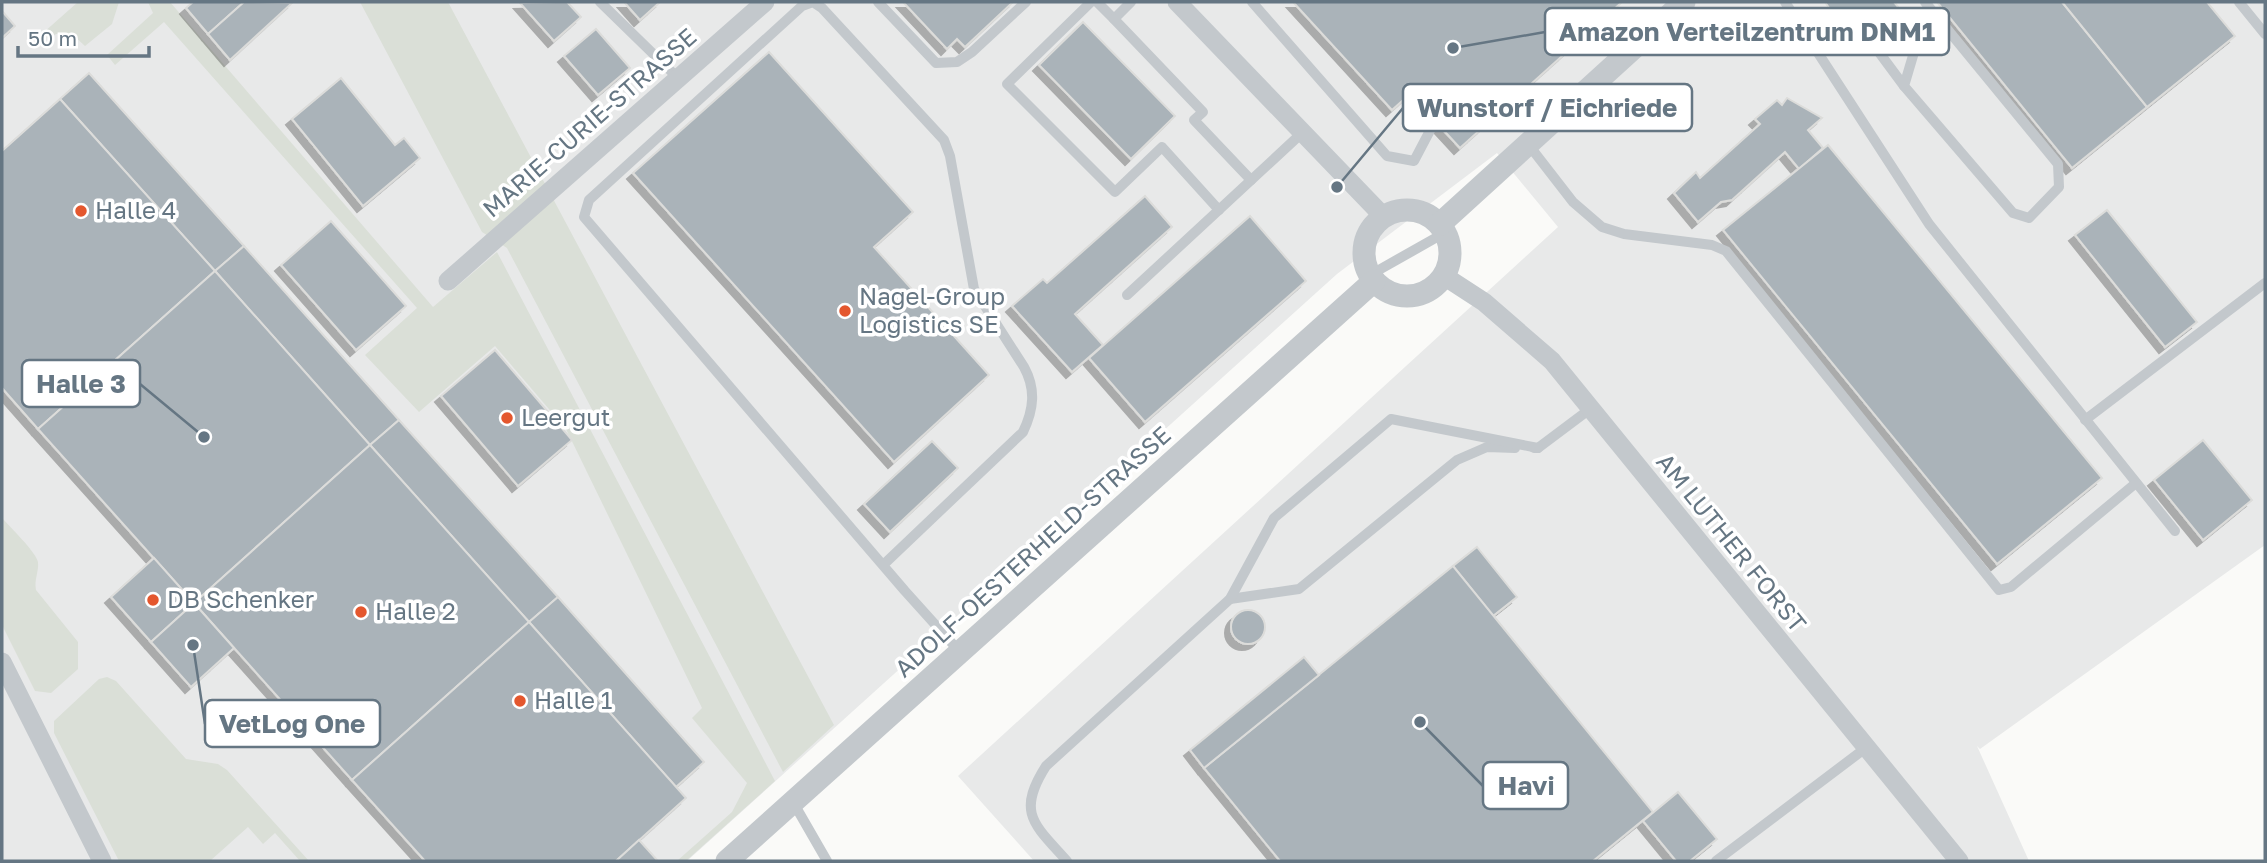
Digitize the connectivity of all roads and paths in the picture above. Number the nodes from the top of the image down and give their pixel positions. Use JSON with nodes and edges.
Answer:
{"nodes":[{"id":1,"x":600,"y":2,"type":"edge"},
{"id":2,"x":765,"y":2,"type":"edge"},
{"id":3,"x":878,"y":2,"type":"edge"},
{"id":4,"x":1026,"y":2,"type":"edge"},
{"id":5,"x":1091,"y":2,"type":"edge"},
{"id":6,"x":1097,"y":2,"type":"edge"},
{"id":7,"x":1131,"y":2,"type":"edge"},
{"id":8,"x":1177,"y":2,"type":"edge"},
{"id":9,"x":1252,"y":2,"type":"edge"},
{"id":10,"x":1684,"y":2,"type":"edge"},
{"id":11,"x":1785,"y":2,"type":"edge"},
{"id":12,"x":2239,"y":2,"type":"edge"},
{"id":13,"x":1927,"y":4,"type":"edge"},
{"id":14,"x":1114,"y":19,"type":"junction"},
{"id":15,"x":1864,"y":32,"type":"dead end"},
{"id":16,"x":2265,"y":34,"type":"edge"},
{"id":17,"x":679,"y":79,"type":"junction"},
{"id":18,"x":1904,"y":86,"type":"junction"},
{"id":19,"x":1435,"y":121,"type":"dead end"},
{"id":20,"x":1303,"y":132,"type":"junction"},
{"id":21,"x":1527,"y":144,"type":"junction"},
{"id":22,"x":1251,"y":180,"type":"junction"},
{"id":23,"x":1219,"y":210,"type":"junction"},
{"id":24,"x":1383,"y":216,"type":"junction"},
{"id":25,"x":1443,"y":228,"type":"junction"},
{"id":26,"x":1444,"y":276,"type":"junction"},
{"id":27,"x":1372,"y":278,"type":"junction"},
{"id":28,"x":447,"y":281,"type":"dead end"},
{"id":29,"x":2265,"y":283,"type":"edge"},
{"id":30,"x":1127,"y":295,"type":"dead end"},
{"id":31,"x":1590,"y":409,"type":"junction"},
{"id":32,"x":2085,"y":419,"type":"junction"},
{"id":33,"x":1538,"y":448,"type":"junction"},
{"id":34,"x":2136,"y":483,"type":"junction"},
{"id":35,"x":2175,"y":531,"type":"dead end"},
{"id":36,"x":883,"y":565,"type":"junction"},
{"id":37,"x":1230,"y":599,"type":"junction"},
{"id":38,"x":961,"y":653,"type":"junction"},
{"id":39,"x":2,"y":662,"type":"edge"},
{"id":40,"x":1867,"y":747,"type":"junction"},
{"id":41,"x":793,"y":802,"type":"junction"},
{"id":42,"x":102,"y":861,"type":"edge"},
{"id":43,"x":727,"y":861,"type":"edge"},
{"id":44,"x":827,"y":861,"type":"edge"},
{"id":45,"x":1068,"y":861,"type":"edge"},
{"id":46,"x":1716,"y":861,"type":"edge"},
{"id":47,"x":1959,"y":861,"type":"edge"}],
"edges":[{"from":1,"to":17,"type":"lane"},
{"from":2,"to":17,"type":"street","name":"MARIE-CURIE-STRASSE"},
{"from":3,"to":4,"type":"lane"},
{"from":5,"to":23,"type":"lane"},
{"from":6,"to":14,"type":"lane"},
{"from":7,"to":14,"type":"lane"},
{"from":8,"to":20,"type":"street"},
{"from":9,"to":19,"type":"lane"},
{"from":10,"to":21,"type":"street"},
{"from":11,"to":32,"type":"lane"},
{"from":12,"to":16,"type":"lane"},
{"from":13,"to":18,"type":"lane"},
{"from":13,"to":18,"type":"lane"},
{"from":14,"to":22,"type":"lane"},
{"from":15,"to":18,"type":"lane"},
{"from":17,"to":28,"type":"street","name":"MARIE-CURIE-STRASSE"},
{"from":20,"to":22,"type":"lane"},
{"from":20,"to":24,"type":"street"},
{"from":21,"to":25,"type":"street"},
{"from":21,"to":34,"type":"lane"},
{"from":22,"to":23,"type":"lane"},
{"from":23,"to":30,"type":"lane"},
{"from":24,"to":25,"type":"street"},
{"from":24,"to":27,"type":"street"},
{"from":25,"to":26,"type":"street"},
{"from":25,"to":27,"type":"lane"},
{"from":26,"to":27,"type":"street"},
{"from":26,"to":31,"type":"street","name":"AM LUTHER FORST"},
{"from":27,"to":38,"type":"street","name":"ADOLF-OESTERHELD-STRASSE"},
{"from":29,"to":32,"type":"lane"},
{"from":31,"to":33,"type":"lane"},
{"from":31,"to":40,"type":"street","name":"AM LUTHER FORST"},
{"from":32,"to":34,"type":"lane"},
{"from":33,"to":37,"type":"lane"},
{"from":33,"to":37,"type":"lane"},
{"from":34,"to":35,"type":"lane"},
{"from":36,"to":36,"type":"lane"},
{"from":36,"to":38,"type":"lane"},
{"from":37,"to":45,"type":"lane"},
{"from":38,"to":41,"type":"street","name":"ADOLF-OESTERHELD-STRASSE"},
{"from":39,"to":42,"type":"street"},
{"from":40,"to":46,"type":"lane"},
{"from":40,"to":47,"type":"street","name":"AM LUTHER FORST"},
{"from":41,"to":43,"type":"street","name":"ADOLF-OESTERHELD-STRASSE"},
{"from":41,"to":44,"type":"lane"}]}
